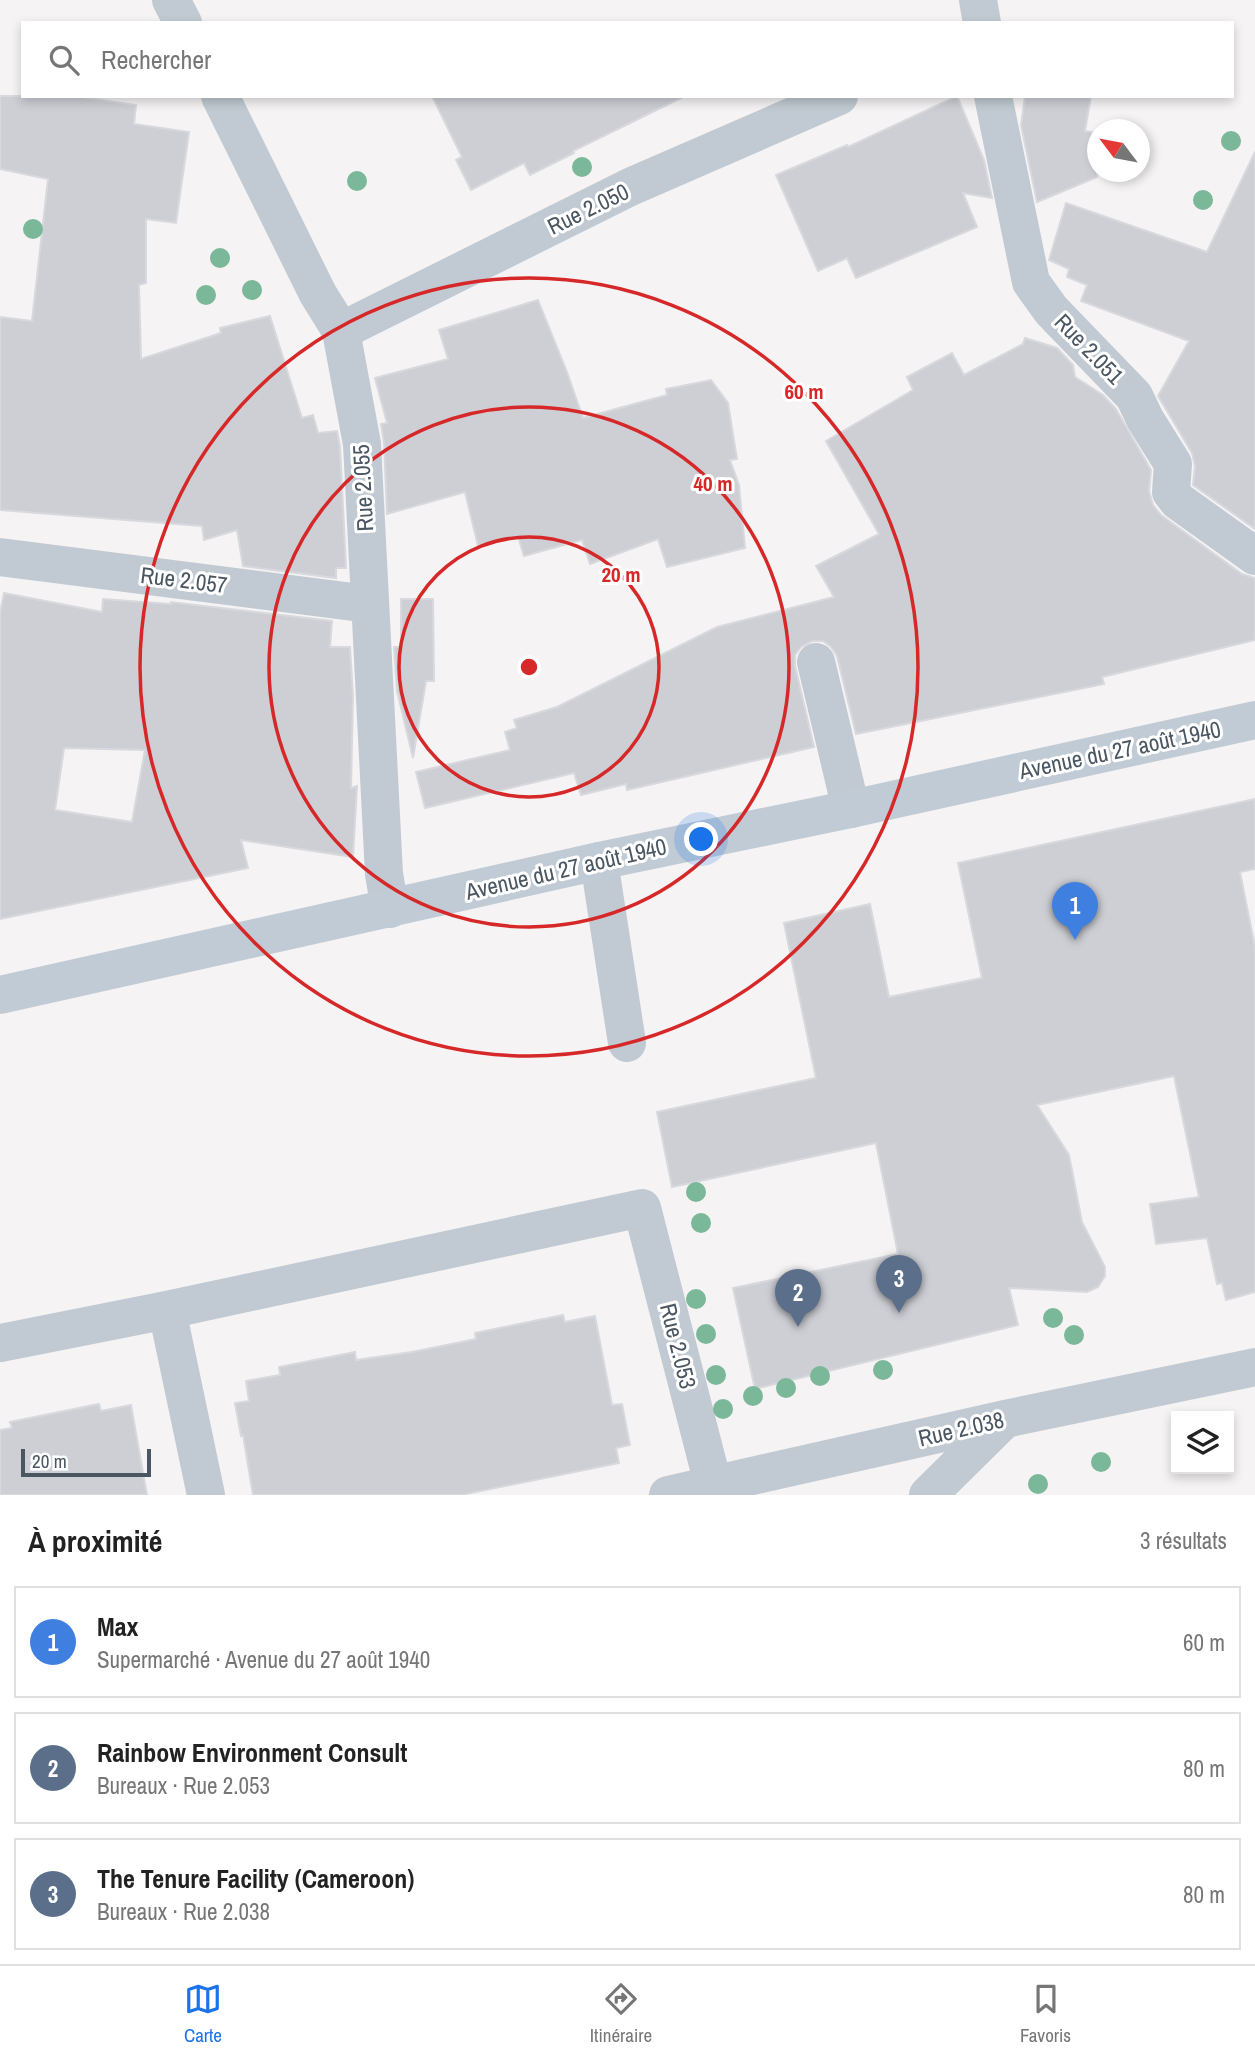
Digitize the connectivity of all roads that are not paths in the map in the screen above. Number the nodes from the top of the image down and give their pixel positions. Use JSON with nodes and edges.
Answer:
{"nodes":[{"id":1,"x":171,"y":0,"type":"edge"},
{"id":2,"x":978,"y":0,"type":"edge"},
{"id":3,"x":182,"y":21,"type":"edge"},
{"id":4,"x":982,"y":21,"type":"edge"},
{"id":5,"x":221,"y":98,"type":"edge"},
{"id":6,"x":834,"y":98,"type":"edge"},
{"id":7,"x":993,"y":98,"type":"edge"},
{"id":8,"x":341,"y":331,"type":"junction"},
{"id":9,"x":1255,"y":556,"type":"edge"},
{"id":10,"x":0,"y":557,"type":"edge"},
{"id":11,"x":369,"y":604,"type":"junction"},
{"id":12,"x":816,"y":662,"type":"dead end"},
{"id":13,"x":1255,"y":720,"type":"edge"},
{"id":14,"x":851,"y":809,"type":"junction"},
{"id":15,"x":599,"y":861,"type":"junction"},
{"id":16,"x":390,"y":909,"type":"junction"},
{"id":17,"x":0,"y":995,"type":"edge"},
{"id":18,"x":627,"y":1043,"type":"dead end"},
{"id":19,"x":167,"y":1310,"type":"junction"},
{"id":20,"x":0,"y":1343,"type":"edge"},
{"id":21,"x":1255,"y":1367,"type":"edge"},
{"id":22,"x":1005,"y":1419,"type":"junction"},
{"id":23,"x":713,"y":1485,"type":"junction"},
{"id":24,"x":206,"y":1495,"type":"edge"},
{"id":25,"x":668,"y":1495,"type":"edge"},
{"id":26,"x":928,"y":1495,"type":"edge"}],
"edges":[{"from":1,"to":3,"type":"street"},
{"from":2,"to":4,"type":"street"},
{"from":5,"to":8,"type":"street","name":"Rue 2.055"},
{"from":6,"to":8,"type":"street","name":"Rue 2.050"},
{"from":7,"to":9,"type":"street","name":"Rue 2.051"},
{"from":8,"to":11,"type":"street","name":"Rue 2.055"},
{"from":10,"to":11,"type":"street","name":"Rue 2.057"},
{"from":11,"to":16,"type":"street","name":"Rue 2.055"},
{"from":12,"to":14,"type":"street"},
{"from":13,"to":14,"type":"main road","name":"Avenue du 27 août 1940"},
{"from":14,"to":15,"type":"main road","name":"Avenue du 27 août 1940"},
{"from":15,"to":16,"type":"main road","name":"Avenue du 27 août 1940"},
{"from":15,"to":18,"type":"street"},
{"from":16,"to":17,"type":"main road","name":"Avenue du 27 août 1940"},
{"from":19,"to":20,"type":"street"},
{"from":19,"to":23,"type":"street","name":"Rue 2.053"},
{"from":19,"to":24,"type":"street"},
{"from":21,"to":22,"type":"street","name":"Rue 2.038"},
{"from":22,"to":23,"type":"street","name":"Rue 2.038"},
{"from":22,"to":26,"type":"street"},
{"from":23,"to":25,"type":"street","name":"Rue 2.038"}]}
